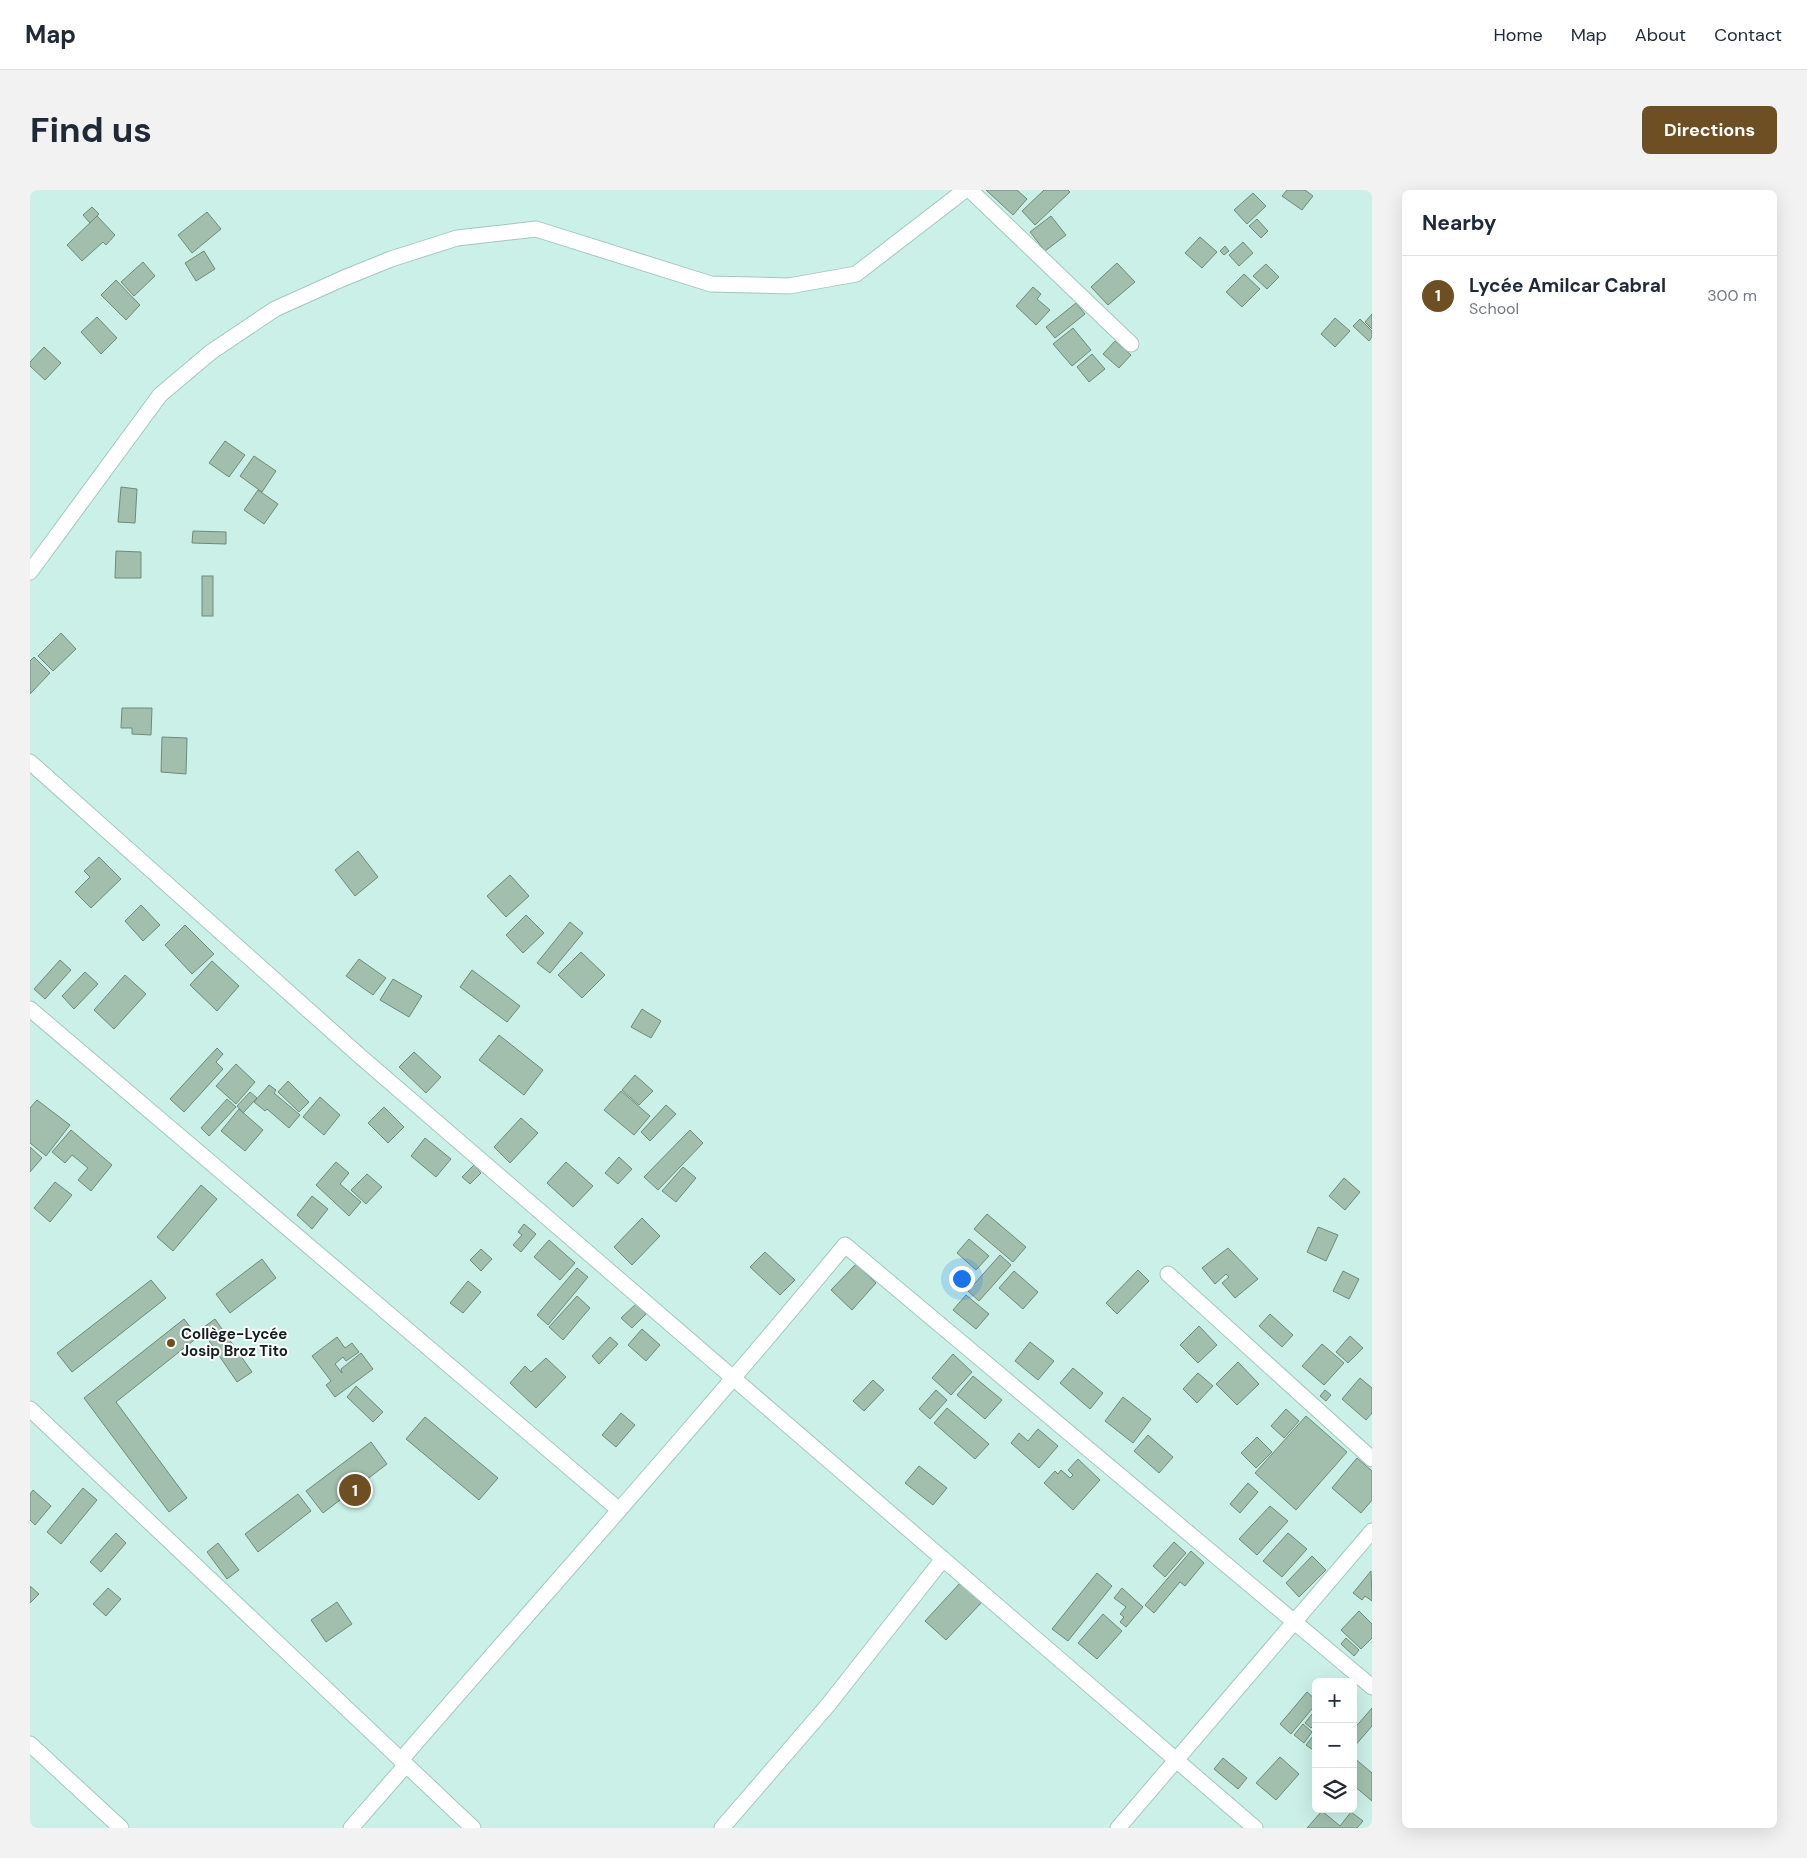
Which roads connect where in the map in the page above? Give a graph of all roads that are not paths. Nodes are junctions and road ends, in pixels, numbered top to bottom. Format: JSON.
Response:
{"nodes":[{"id":1,"x":965,"y":190,"type":"edge"},
{"id":2,"x":970,"y":190,"type":"edge"},
{"id":3,"x":1131,"y":344,"type":"dead end"},
{"id":4,"x":30,"y":572,"type":"edge"},
{"id":5,"x":30,"y":762,"type":"edge"},
{"id":6,"x":30,"y":1009,"type":"edge"},
{"id":7,"x":1168,"y":1274,"type":"dead end"},
{"id":8,"x":735,"y":1379,"type":"junction"},
{"id":9,"x":30,"y":1409,"type":"edge"},
{"id":10,"x":1372,"y":1459,"type":"edge"},
{"id":11,"x":618,"y":1509,"type":"junction"},
{"id":12,"x":1372,"y":1531,"type":"edge"},
{"id":13,"x":943,"y":1559,"type":"junction"},
{"id":14,"x":1294,"y":1620,"type":"junction"},
{"id":15,"x":1372,"y":1687,"type":"edge"},
{"id":16,"x":30,"y":1744,"type":"edge"},
{"id":17,"x":1176,"y":1760,"type":"junction"},
{"id":18,"x":403,"y":1763,"type":"junction"},
{"id":19,"x":121,"y":1828,"type":"edge"},
{"id":20,"x":351,"y":1828,"type":"edge"},
{"id":21,"x":473,"y":1828,"type":"edge"},
{"id":22,"x":722,"y":1828,"type":"edge"},
{"id":23,"x":1118,"y":1828,"type":"edge"},
{"id":24,"x":1255,"y":1828,"type":"edge"}],
"edges":[{"from":1,"to":4,"type":"street"},
{"from":2,"to":3,"type":"street"},
{"from":5,"to":8,"type":"street"},
{"from":6,"to":11,"type":"street"},
{"from":7,"to":10,"type":"street"},
{"from":8,"to":11,"type":"street"},
{"from":8,"to":13,"type":"street"},
{"from":8,"to":14,"type":"street"},
{"from":9,"to":18,"type":"street"},
{"from":11,"to":18,"type":"street"},
{"from":12,"to":14,"type":"street"},
{"from":13,"to":17,"type":"street"},
{"from":13,"to":22,"type":"street"},
{"from":14,"to":15,"type":"street"},
{"from":14,"to":17,"type":"street"},
{"from":16,"to":19,"type":"street"},
{"from":17,"to":23,"type":"street"},
{"from":17,"to":24,"type":"street"},
{"from":18,"to":20,"type":"street"},
{"from":18,"to":21,"type":"street"}]}
